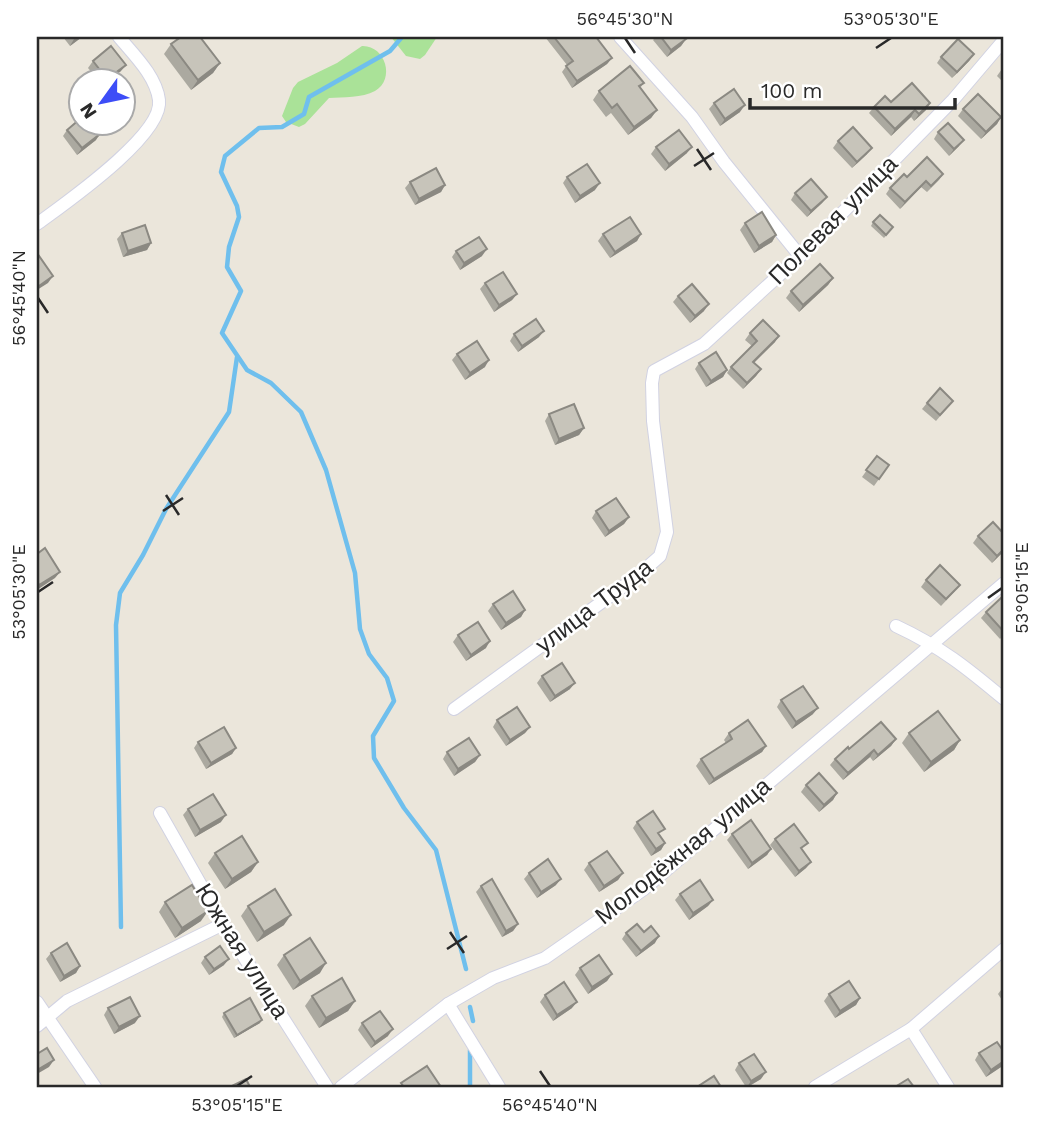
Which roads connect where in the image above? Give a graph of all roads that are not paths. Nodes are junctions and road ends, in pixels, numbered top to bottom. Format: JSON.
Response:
{"nodes":[{"id":1,"x":119,"y":37,"type":"edge"},
{"id":2,"x":620,"y":37,"type":"edge"},
{"id":3,"x":1004,"y":40,"type":"edge"},
{"id":4,"x":37,"y":224,"type":"edge"},
{"id":5,"x":800,"y":256,"type":"junction"},
{"id":6,"x":652,"y":383,"type":"joint"},
{"id":7,"x":1004,"y":583,"type":"edge"},
{"id":8,"x":896,"y":626,"type":"dead end"},
{"id":9,"x":932,"y":643,"type":"junction"},
{"id":10,"x":1004,"y":699,"type":"edge"},
{"id":11,"x":454,"y":709,"type":"dead end"},
{"id":12,"x":160,"y":813,"type":"dead end"},
{"id":13,"x":223,"y":924,"type":"junction"},
{"id":14,"x":1004,"y":949,"type":"edge"},
{"id":15,"x":37,"y":1002,"type":"edge"},
{"id":16,"x":448,"y":1004,"type":"junction"},
{"id":17,"x":42,"y":1022,"type":"edge"},
{"id":18,"x":911,"y":1029,"type":"junction"},
{"id":19,"x":95,"y":1087,"type":"edge"},
{"id":20,"x":327,"y":1087,"type":"edge"},
{"id":21,"x":341,"y":1087,"type":"edge"},
{"id":22,"x":499,"y":1087,"type":"edge"},
{"id":23,"x":815,"y":1087,"type":"edge"},
{"id":24,"x":948,"y":1087,"type":"edge"}],
"edges":[{"from":1,"to":4,"type":"street"},
{"from":2,"to":5,"type":"street"},
{"from":3,"to":5,"type":"street","name":"Полевая улица"},
{"from":5,"to":6,"type":"street","name":"Полевая улица"},
{"from":6,"to":11,"type":"street","name":"улица Труда"},
{"from":7,"to":9,"type":"street","name":"Молодёжная улица"},
{"from":8,"to":9,"type":"street"},
{"from":9,"to":10,"type":"street"},
{"from":9,"to":16,"type":"street","name":"Молодёжная улица"},
{"from":12,"to":13,"type":"street","name":"Южная улица"},
{"from":13,"to":17,"type":"street"},
{"from":13,"to":20,"type":"street","name":"Южная улица"},
{"from":14,"to":18,"type":"street"},
{"from":15,"to":17,"type":"street"},
{"from":16,"to":21,"type":"street","name":"Молодёжная улица"},
{"from":16,"to":22,"type":"street"},
{"from":17,"to":19,"type":"street"},
{"from":18,"to":23,"type":"street"},
{"from":18,"to":24,"type":"street"}]}
